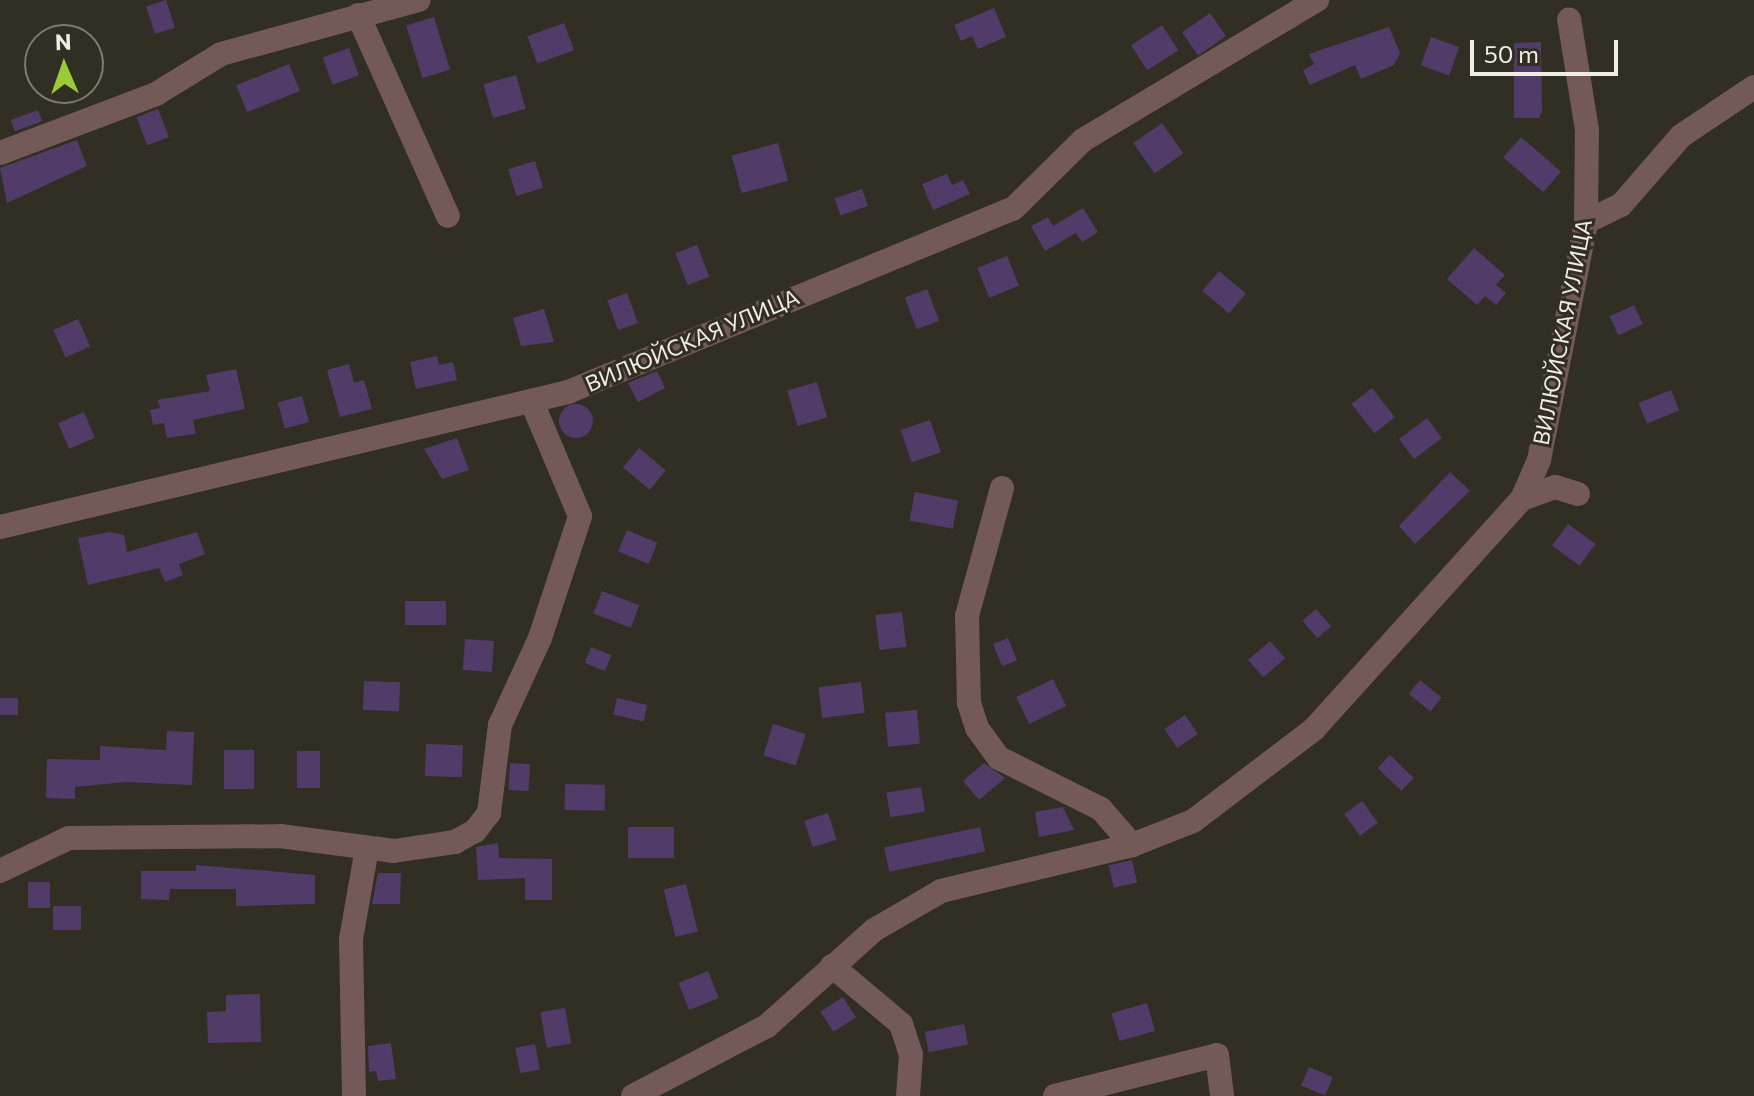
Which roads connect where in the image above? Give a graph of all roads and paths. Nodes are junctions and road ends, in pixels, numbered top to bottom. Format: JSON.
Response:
{"nodes":[{"id":1,"x":419,"y":0,"type":"edge"},
{"id":2,"x":1317,"y":0,"type":"edge"},
{"id":3,"x":391,"y":4,"type":"edge"},
{"id":4,"x":358,"y":15,"type":"junction"},
{"id":5,"x":1569,"y":19,"type":"dead end"},
{"id":6,"x":1754,"y":87,"type":"edge"},
{"id":7,"x":0,"y":153,"type":"edge"},
{"id":8,"x":448,"y":216,"type":"dead end"},
{"id":9,"x":1586,"y":222,"type":"junction"},
{"id":10,"x":533,"y":405,"type":"junction"},
{"id":11,"x":1002,"y":488,"type":"dead end"},
{"id":12,"x":1578,"y":494,"type":"dead end"},
{"id":13,"x":1522,"y":499,"type":"junction"},
{"id":14,"x":0,"y":527,"type":"edge"},
{"id":15,"x":1390,"y":669,"type":"dead end"},
{"id":16,"x":1360,"y":678,"type":"junction"},
{"id":17,"x":1132,"y":845,"type":"junction"},
{"id":18,"x":367,"y":848,"type":"junction"},
{"id":19,"x":0,"y":871,"type":"edge"},
{"id":20,"x":832,"y":966,"type":"junction"},
{"id":21,"x":354,"y":1096,"type":"edge"},
{"id":22,"x":633,"y":1096,"type":"edge"},
{"id":23,"x":908,"y":1096,"type":"edge"},
{"id":24,"x":1055,"y":1096,"type":"edge"},
{"id":25,"x":1222,"y":1096,"type":"edge"}],
"edges":[{"from":1,"to":3,"type":"street"},
{"from":2,"to":10,"type":"street","name":"ВИЛЮЙСКАЯ УЛИЦА"},
{"from":3,"to":4,"type":"street"},
{"from":4,"to":7,"type":"street"},
{"from":4,"to":8,"type":"street"},
{"from":5,"to":9,"type":"street","name":"ВИЛЮЙСКАЯ УЛИЦА"},
{"from":6,"to":9,"type":"street"},
{"from":9,"to":13,"type":"street","name":"ВИЛЮЙСКАЯ УЛИЦА"},
{"from":10,"to":14,"type":"street","name":"ВИЛЮЙСКАЯ УЛИЦА"},
{"from":10,"to":18,"type":"street"},
{"from":11,"to":17,"type":"street"},
{"from":12,"to":13,"type":"street"},
{"from":13,"to":16,"type":"street","name":"ВИЛЮЙСКАЯ УЛИЦА"},
{"from":15,"to":16,"type":"street"},
{"from":16,"to":17,"type":"street","name":"ВИЛЮЙСКАЯ УЛИЦА"},
{"from":17,"to":20,"type":"street","name":"ВИЛЮЙСКАЯ УЛИЦА"},
{"from":18,"to":19,"type":"street"},
{"from":18,"to":21,"type":"street"},
{"from":20,"to":22,"type":"street","name":"ВИЛЮЙСКАЯ УЛИЦА"},
{"from":20,"to":23,"type":"street"},
{"from":24,"to":25,"type":"street"}]}
